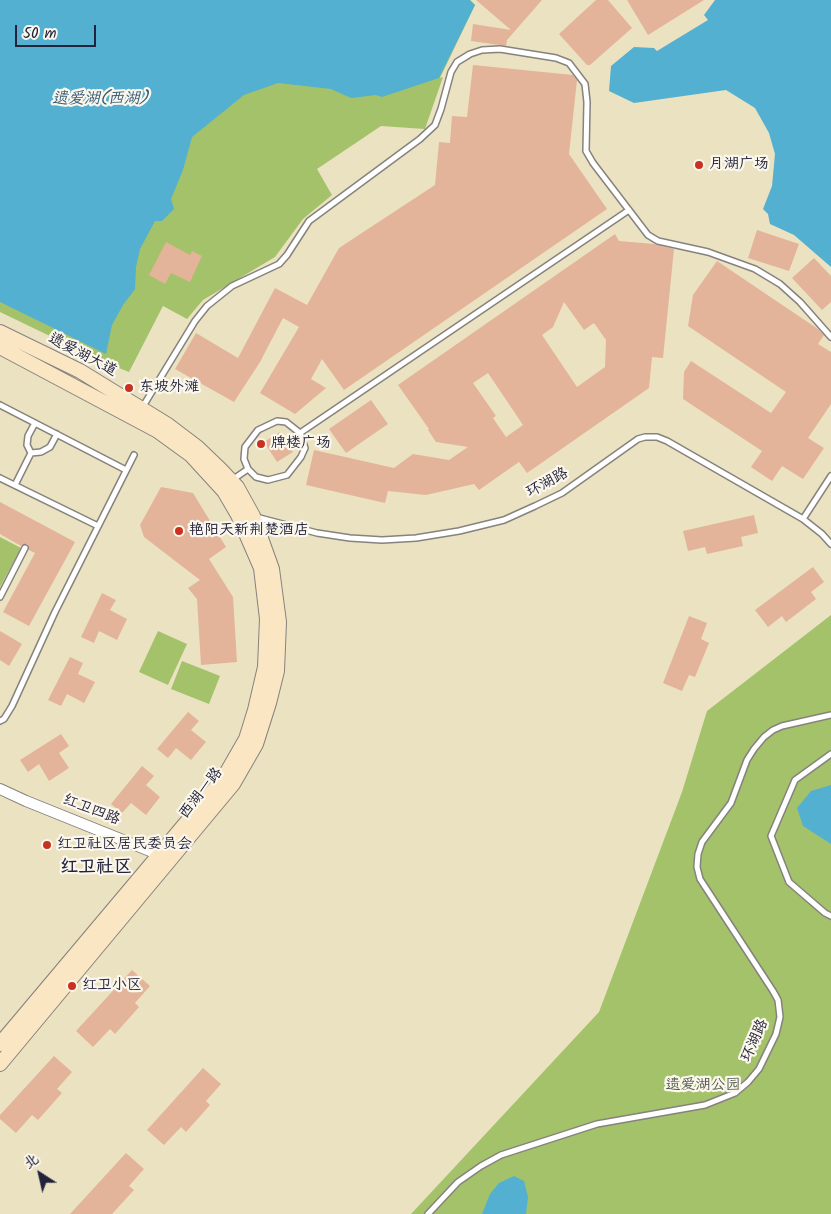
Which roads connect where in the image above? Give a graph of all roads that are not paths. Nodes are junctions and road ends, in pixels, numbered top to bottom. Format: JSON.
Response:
{"nodes":[{"id":1,"x":629,"y":210,"type":"junction"},
{"id":2,"x":0,"y":332,"type":"edge"},
{"id":3,"x":831,"y":337,"type":"edge"},
{"id":4,"x":0,"y":347,"type":"edge"},
{"id":5,"x":0,"y":404,"type":"edge"},
{"id":6,"x":139,"y":414,"type":"junction"},
{"id":7,"x":35,"y":423,"type":"junction"},
{"id":8,"x":300,"y":433,"type":"junction"},
{"id":9,"x":56,"y":434,"type":"junction"},
{"id":10,"x":31,"y":453,"type":"junction"},
{"id":11,"x":134,"y":455,"type":"dead end"},
{"id":12,"x":248,"y":469,"type":"junction"},
{"id":13,"x":126,"y":470,"type":"junction"},
{"id":14,"x":831,"y":476,"type":"edge"},
{"id":15,"x":0,"y":478,"type":"edge"},
{"id":16,"x":226,"y":484,"type":"junction"},
{"id":17,"x":16,"y":486,"type":"junction"},
{"id":18,"x":238,"y":515,"type":"junction"},
{"id":19,"x":253,"y":516,"type":"junction"},
{"id":20,"x":803,"y":519,"type":"junction"},
{"id":21,"x":98,"y":526,"type":"junction"},
{"id":22,"x":831,"y":544,"type":"edge"},
{"id":23,"x":25,"y":548,"type":"dead end"},
{"id":24,"x":0,"y":597,"type":"edge"},
{"id":25,"x":831,"y":715,"type":"edge"},
{"id":26,"x":0,"y":721,"type":"edge"},
{"id":27,"x":831,"y":754,"type":"edge"},
{"id":28,"x":0,"y":789,"type":"edge"},
{"id":29,"x":165,"y":857,"type":"junction"},
{"id":30,"x":831,"y":916,"type":"edge"},
{"id":31,"x":0,"y":1044,"type":"edge"},
{"id":32,"x":0,"y":1064,"type":"edge"},
{"id":33,"x":428,"y":1214,"type":"edge"}],
"edges":[{"from":1,"to":3,"type":"lane"},
{"from":1,"to":6,"type":"lane"},
{"from":1,"to":8,"type":"lane"},
{"from":2,"to":6,"type":"main road","name":"遗爱湖大道"},
{"from":4,"to":6,"type":"main road","name":"遗爱湖大道"},
{"from":5,"to":7,"type":"lane"},
{"from":6,"to":16,"type":"main road","name":"遗爱湖大道"},
{"from":7,"to":9,"type":"lane"},
{"from":7,"to":10,"type":"lane"},
{"from":8,"to":12,"type":"lane"},
{"from":8,"to":12,"type":"lane"},
{"from":9,"to":10,"type":"lane"},
{"from":9,"to":13,"type":"lane"},
{"from":10,"to":17,"type":"lane"},
{"from":11,"to":13,"type":"lane"},
{"from":12,"to":16,"type":"lane"},
{"from":13,"to":21,"type":"lane"},
{"from":14,"to":20,"type":"lane"},
{"from":15,"to":17,"type":"lane"},
{"from":16,"to":18,"type":"main road","name":"遗爱湖大道"},
{"from":16,"to":19,"type":"main road","name":"遗爱湖大道"},
{"from":17,"to":21,"type":"lane"},
{"from":18,"to":19,"type":"lane","name":"环湖路"},
{"from":18,"to":29,"type":"main road","name":"西湖一路"},
{"from":19,"to":20,"type":"lane","name":"环湖路"},
{"from":19,"to":29,"type":"main road","name":"西湖一路"},
{"from":20,"to":22,"type":"lane","name":"环湖路"},
{"from":21,"to":26,"type":"lane"},
{"from":23,"to":24,"type":"lane"},
{"from":25,"to":33,"type":"lane","name":"环湖路"},
{"from":27,"to":30,"type":"lane"},
{"from":28,"to":29,"type":"street","name":"红卫四路"},
{"from":29,"to":31,"type":"main road","name":"西湖一路"},
{"from":29,"to":32,"type":"main road","name":"西湖一路"}]}
